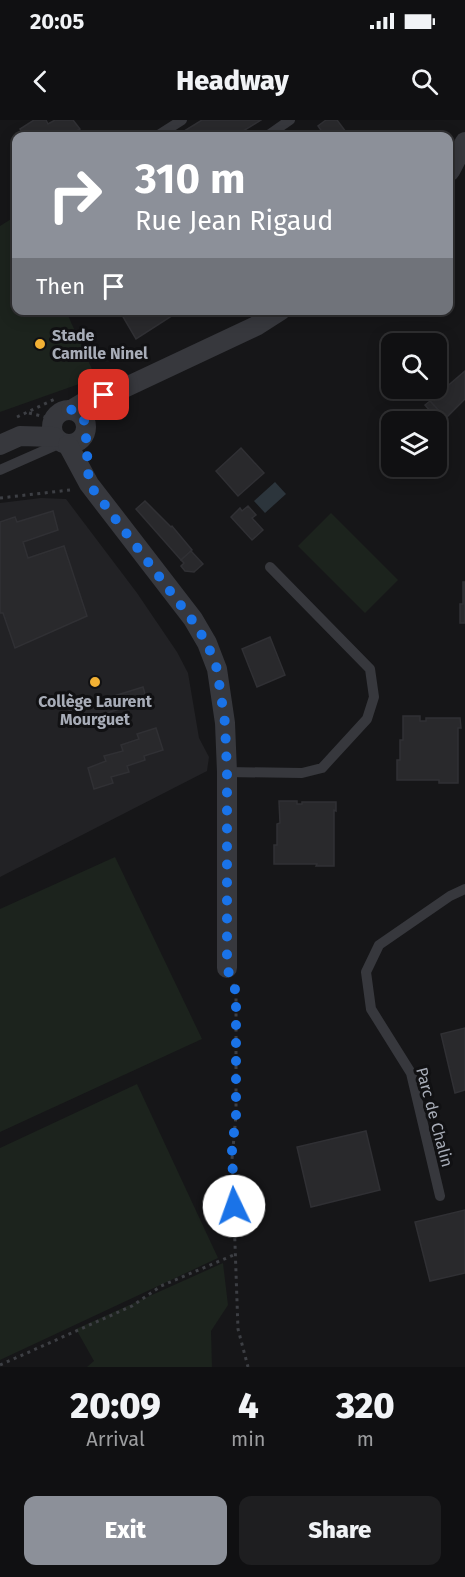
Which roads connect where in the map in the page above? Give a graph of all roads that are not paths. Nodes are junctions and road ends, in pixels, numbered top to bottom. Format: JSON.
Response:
{"nodes":[{"id":1,"x":182,"y":120,"type":"edge"},
{"id":2,"x":290,"y":120,"type":"edge"},
{"id":3,"x":163,"y":132,"type":"edge"},
{"id":4,"x":273,"y":132,"type":"edge"},
{"id":5,"x":465,"y":142,"type":"edge"},
{"id":6,"x":455,"y":167,"type":"edge"},
{"id":7,"x":273,"y":315,"type":"edge"},
{"id":8,"x":80,"y":422,"type":"junction"},
{"id":9,"x":57,"y":439,"type":"junction"},
{"id":10,"x":0,"y":445,"type":"edge"},
{"id":11,"x":0,"y":454,"type":"edge"},
{"id":12,"x":0,"y":470,"type":"edge"},
{"id":13,"x":89,"y":484,"type":"junction"},
{"id":14,"x":270,"y":567,"type":"dead end"},
{"id":15,"x":227,"y":772,"type":"junction"},
{"id":16,"x":465,"y":889,"type":"edge"},
{"id":17,"x":227,"y":968,"type":"road end"},
{"id":18,"x":440,"y":1196,"type":"dead end"}],
"edges":[{"from":1,"to":3,"type":"lane"},
{"from":2,"to":4,"type":"lane"},
{"from":5,"to":6,"type":"street"},
{"from":7,"to":8,"type":"street"},
{"from":8,"to":9,"type":"street"},
{"from":8,"to":9,"type":"street"},
{"from":8,"to":13,"type":"street"},
{"from":9,"to":10,"type":"street"},
{"from":9,"to":11,"type":"lane"},
{"from":9,"to":12,"type":"lane"},
{"from":9,"to":13,"type":"street"},
{"from":13,"to":15,"type":"street"},
{"from":14,"to":15,"type":"lane"},
{"from":15,"to":17,"type":"street"},
{"from":16,"to":18,"type":"lane","name":"Parc de Chalin"}]}
